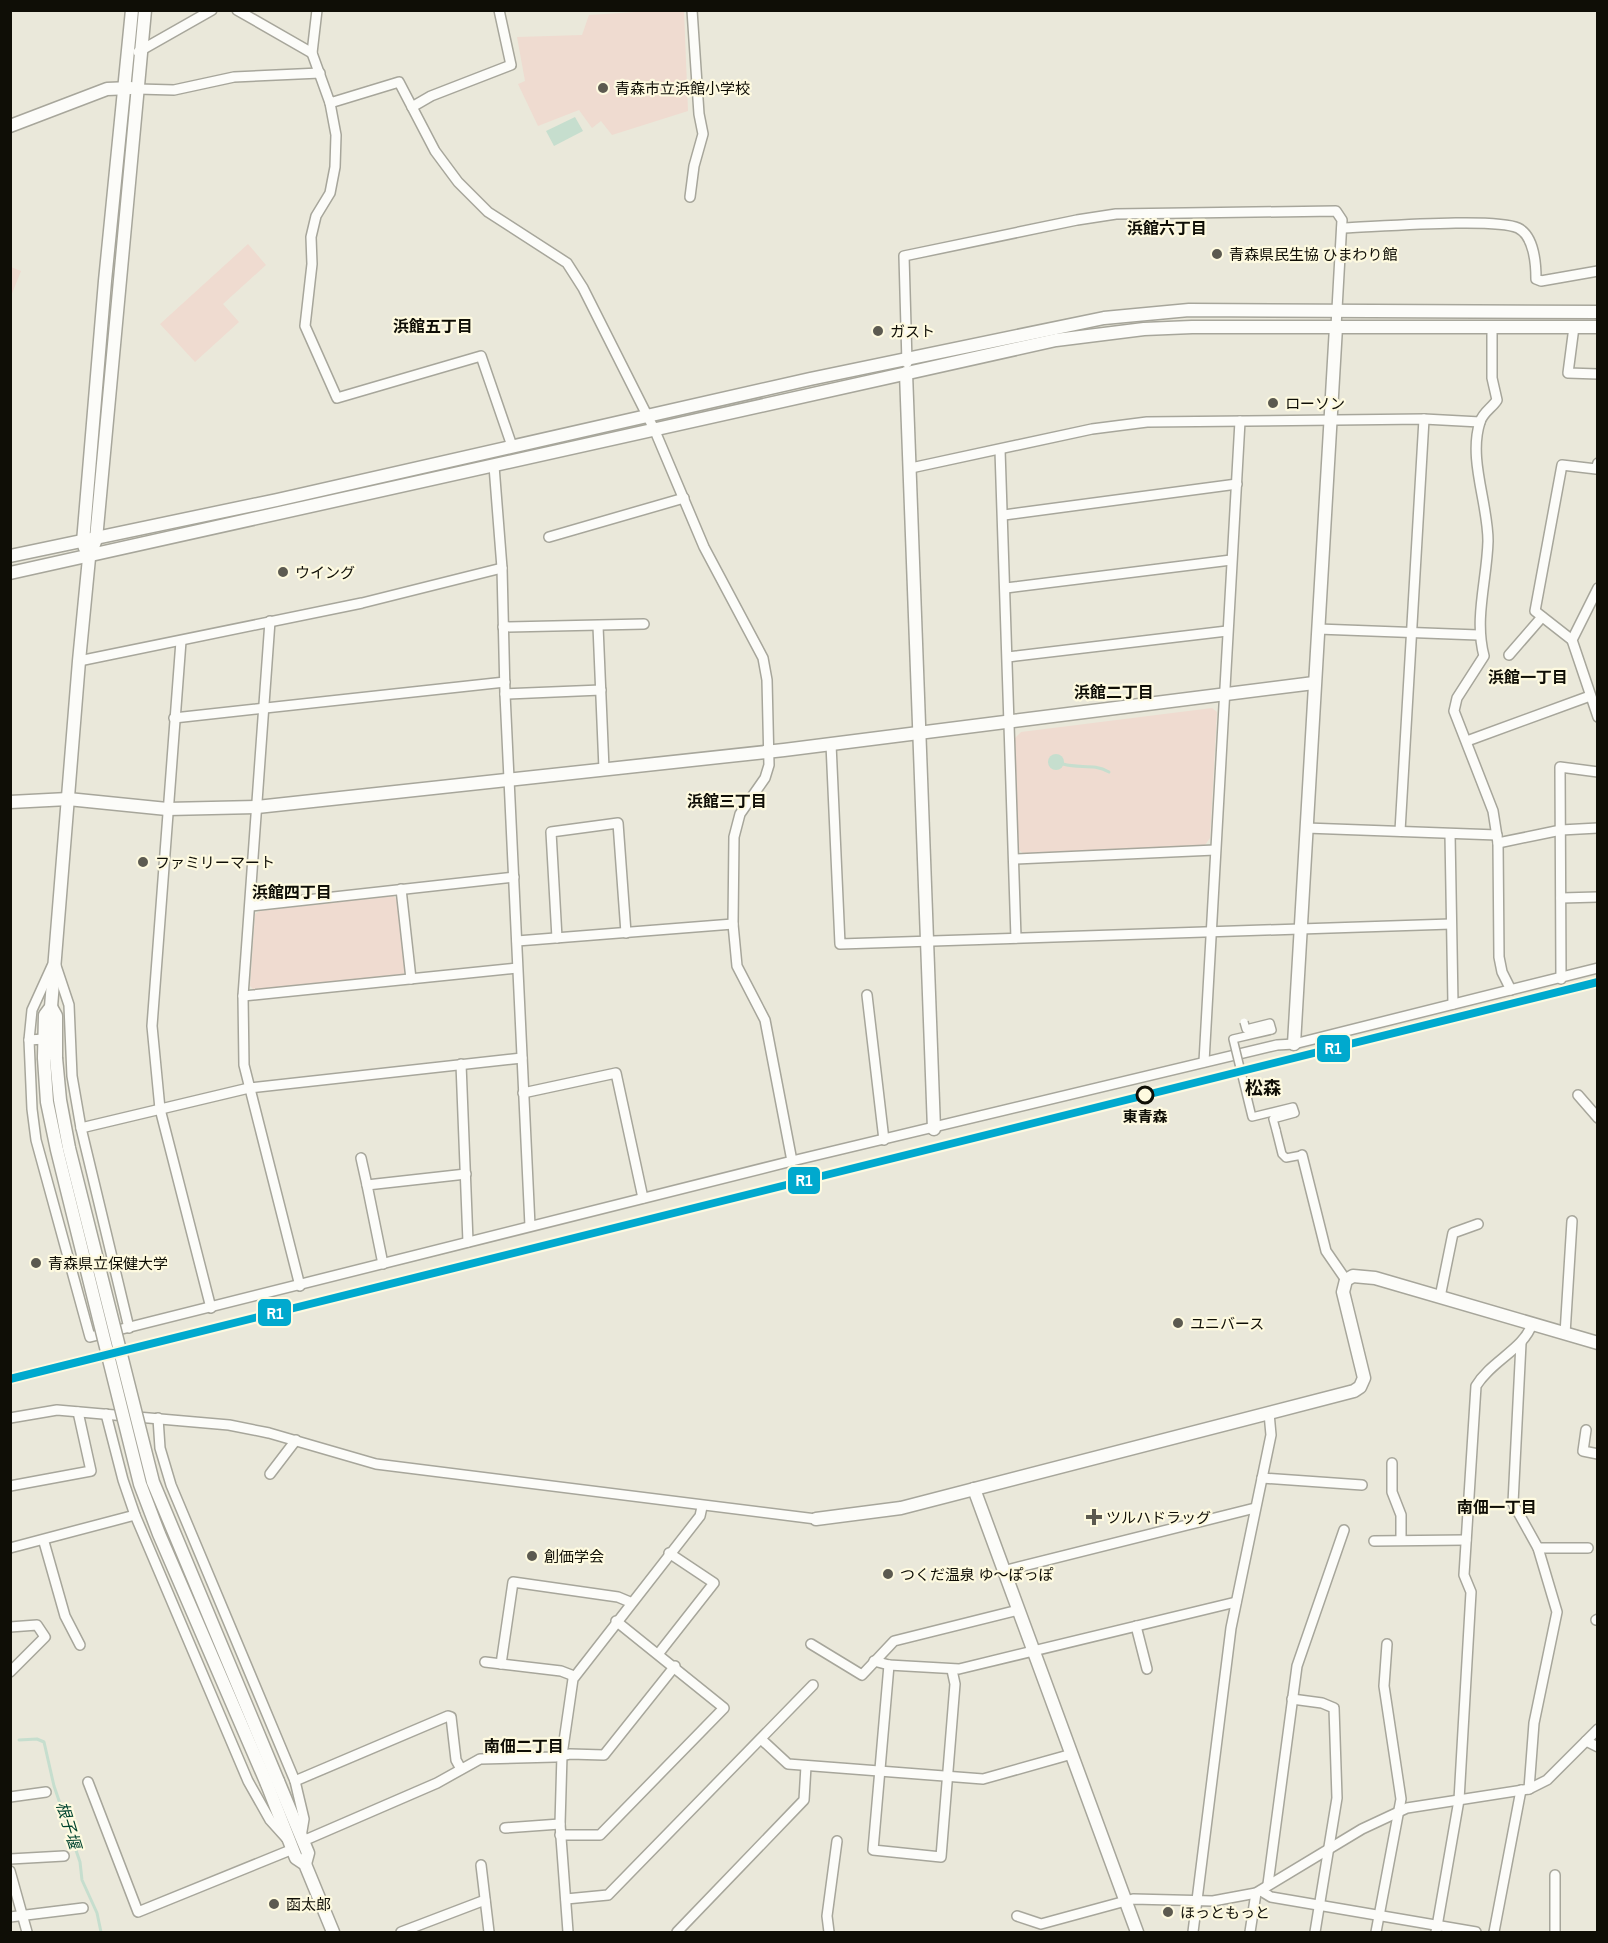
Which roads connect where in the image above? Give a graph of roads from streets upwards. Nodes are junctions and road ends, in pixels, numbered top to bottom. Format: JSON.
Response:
{"nodes":[{"id":1,"x":132,"y":10,"type":"edge"},
{"id":2,"x":145,"y":10,"type":"edge"},
{"id":3,"x":212,"y":10,"type":"edge"},
{"id":4,"x":237,"y":10,"type":"edge"},
{"id":5,"x":317,"y":10,"type":"edge"},
{"id":6,"x":498,"y":10,"type":"edge"},
{"id":7,"x":692,"y":10,"type":"edge"},
{"id":8,"x":142,"y":50,"type":"junction"},
{"id":9,"x":312,"y":53,"type":"junction"},
{"id":10,"x":128,"y":56,"type":"junction"},
{"id":11,"x":320,"y":73,"type":"junction"},
{"id":12,"x":132,"y":88,"type":"junction"},
{"id":13,"x":330,"y":103,"type":"junction"},
{"id":14,"x":412,"y":107,"type":"junction"},
{"id":15,"x":10,"y":126,"type":"edge"},
{"id":16,"x":690,"y":197,"type":"dead end"},
{"id":17,"x":1342,"y":228,"type":"junction"},
{"id":18,"x":1598,"y":271,"type":"edge"},
{"id":19,"x":1336,"y":311,"type":"junction"},
{"id":20,"x":1598,"y":312,"type":"edge"},
{"id":21,"x":1336,"y":327,"type":"junction"},
{"id":22,"x":1492,"y":327,"type":"junction"},
{"id":23,"x":1574,"y":327,"type":"junction"},
{"id":24,"x":1598,"y":327,"type":"edge"},
{"id":25,"x":907,"y":359,"type":"junction"},
{"id":26,"x":906,"y":372,"type":"junction"},
{"id":27,"x":1598,"y":374,"type":"edge"},
{"id":28,"x":647,"y":416,"type":"junction"},
{"id":29,"x":1424,"y":419,"type":"junction"},
{"id":30,"x":1240,"y":421,"type":"junction"},
{"id":31,"x":1330,"y":422,"type":"junction"},
{"id":32,"x":1480,"y":422,"type":"junction"},
{"id":33,"x":655,"y":431,"type":"junction"},
{"id":34,"x":512,"y":446,"type":"junction"},
{"id":35,"x":1000,"y":450,"type":"junction"},
{"id":36,"x":1598,"y":463,"type":"edge"},
{"id":37,"x":494,"y":466,"type":"junction"},
{"id":38,"x":910,"y":468,"type":"junction"},
{"id":39,"x":1237,"y":484,"type":"junction"},
{"id":40,"x":684,"y":498,"type":"junction"},
{"id":41,"x":1004,"y":515,"type":"junction"},
{"id":42,"x":549,"y":537,"type":"dead end"},
{"id":43,"x":96,"y":539,"type":"junction"},
{"id":44,"x":83,"y":542,"type":"junction"},
{"id":45,"x":10,"y":556,"type":"edge"},
{"id":46,"x":89,"y":558,"type":"junction"},
{"id":47,"x":1232,"y":560,"type":"junction"},
{"id":48,"x":502,"y":568,"type":"junction"},
{"id":49,"x":10,"y":573,"type":"edge"},
{"id":50,"x":1006,"y":588,"type":"junction"},
{"id":51,"x":1597,"y":593,"type":"edge"},
{"id":52,"x":1542,"y":617,"type":"junction"},
{"id":53,"x":270,"y":621,"type":"junction"},
{"id":54,"x":644,"y":624,"type":"dead end"},
{"id":55,"x":598,"y":626,"type":"junction"},
{"id":56,"x":503,"y":627,"type":"junction"},
{"id":57,"x":1318,"y":629,"type":"junction"},
{"id":58,"x":1227,"y":631,"type":"junction"},
{"id":59,"x":1411,"y":633,"type":"junction"},
{"id":60,"x":1478,"y":635,"type":"junction"},
{"id":61,"x":1572,"y":640,"type":"junction"},
{"id":62,"x":181,"y":642,"type":"junction"},
{"id":63,"x":1509,"y":655,"type":"dead end"},
{"id":64,"x":1008,"y":657,"type":"junction"},
{"id":65,"x":79,"y":662,"type":"junction"},
{"id":66,"x":505,"y":682,"type":"junction"},
{"id":67,"x":1314,"y":683,"type":"junction"},
{"id":68,"x":601,"y":690,"type":"junction"},
{"id":69,"x":505,"y":694,"type":"junction"},
{"id":70,"x":1224,"y":694,"type":"junction"},
{"id":71,"x":1590,"y":696,"type":"junction"},
{"id":72,"x":264,"y":708,"type":"junction"},
{"id":73,"x":1598,"y":717,"type":"edge"},
{"id":74,"x":174,"y":718,"type":"junction"},
{"id":75,"x":1010,"y":721,"type":"junction"},
{"id":76,"x":919,"y":732,"type":"junction"},
{"id":77,"x":1467,"y":741,"type":"junction"},
{"id":78,"x":831,"y":744,"type":"junction"},
{"id":79,"x":767,"y":752,"type":"junction"},
{"id":80,"x":604,"y":769,"type":"junction"},
{"id":81,"x":1598,"y":772,"type":"edge"},
{"id":82,"x":510,"y":778,"type":"junction"},
{"id":83,"x":68,"y":799,"type":"junction"},
{"id":84,"x":10,"y":802,"type":"edge"},
{"id":85,"x":257,"y":807,"type":"junction"},
{"id":86,"x":167,"y":809,"type":"junction"},
{"id":87,"x":1306,"y":828,"type":"junction"},
{"id":88,"x":1598,"y":828,"type":"edge"},
{"id":89,"x":1561,"y":830,"type":"junction"},
{"id":90,"x":1400,"y":831,"type":"junction"},
{"id":91,"x":1450,"y":834,"type":"junction"},
{"id":92,"x":1497,"y":839,"type":"junction"},
{"id":93,"x":1215,"y":850,"type":"junction"},
{"id":94,"x":1014,"y":859,"type":"junction"},
{"id":95,"x":514,"y":877,"type":"junction"},
{"id":96,"x":401,"y":889,"type":"junction"},
{"id":97,"x":1598,"y":897,"type":"edge"},
{"id":98,"x":1561,"y":898,"type":"junction"},
{"id":99,"x":251,"y":906,"type":"junction"},
{"id":100,"x":732,"y":924,"type":"junction"},
{"id":101,"x":1452,"y":924,"type":"junction"},
{"id":102,"x":1300,"y":928,"type":"junction"},
{"id":103,"x":626,"y":933,"type":"junction"},
{"id":104,"x":1211,"y":933,"type":"junction"},
{"id":105,"x":557,"y":938,"type":"junction"},
{"id":106,"x":1017,"y":938,"type":"junction"},
{"id":107,"x":517,"y":941,"type":"junction"},
{"id":108,"x":927,"y":942,"type":"junction"},
{"id":109,"x":54,"y":961,"type":"junction"},
{"id":110,"x":517,"y":968,"type":"junction"},
{"id":111,"x":1598,"y":968,"type":"edge"},
{"id":112,"x":411,"y":979,"type":"junction"},
{"id":113,"x":1561,"y":979,"type":"junction"},
{"id":114,"x":1511,"y":990,"type":"junction"},
{"id":115,"x":867,"y":995,"type":"dead end"},
{"id":116,"x":243,"y":996,"type":"junction"},
{"id":117,"x":1453,"y":1004,"type":"junction"},
{"id":118,"x":51,"y":1007,"type":"junction"},
{"id":119,"x":1244,"y":1022,"type":"dead end"},
{"id":120,"x":44,"y":1039,"type":"junction"},
{"id":121,"x":29,"y":1040,"type":"junction"},
{"id":122,"x":1294,"y":1044,"type":"junction"},
{"id":123,"x":50,"y":1058,"type":"junction"},
{"id":124,"x":522,"y":1058,"type":"junction"},
{"id":125,"x":1204,"y":1062,"type":"junction"},
{"id":126,"x":461,"y":1064,"type":"junction"},
{"id":127,"x":249,"y":1088,"type":"junction"},
{"id":128,"x":523,"y":1093,"type":"junction"},
{"id":129,"x":1578,"y":1095,"type":"dead end"},
{"id":130,"x":160,"y":1109,"type":"junction"},
{"id":131,"x":1598,"y":1118,"type":"edge"},
{"id":132,"x":81,"y":1128,"type":"junction"},
{"id":133,"x":934,"y":1129,"type":"junction"},
{"id":134,"x":884,"y":1140,"type":"junction"},
{"id":135,"x":1302,"y":1155,"type":"joint"},
{"id":136,"x":361,"y":1158,"type":"dead end"},
{"id":137,"x":792,"y":1161,"type":"junction"},
{"id":138,"x":466,"y":1174,"type":"junction"},
{"id":139,"x":367,"y":1185,"type":"junction"},
{"id":140,"x":643,"y":1198,"type":"junction"},
{"id":141,"x":1572,"y":1221,"type":"dead end"},
{"id":142,"x":1478,"y":1224,"type":"dead end"},
{"id":143,"x":530,"y":1226,"type":"junction"},
{"id":144,"x":468,"y":1242,"type":"junction"},
{"id":145,"x":383,"y":1264,"type":"junction"},
{"id":146,"x":1346,"y":1280,"type":"junction"},
{"id":147,"x":300,"y":1286,"type":"junction"},
{"id":148,"x":1440,"y":1297,"type":"junction"},
{"id":149,"x":211,"y":1308,"type":"junction"},
{"id":150,"x":1532,"y":1324,"type":"junction"},
{"id":151,"x":129,"y":1328,"type":"junction"},
{"id":152,"x":1565,"y":1334,"type":"junction"},
{"id":153,"x":1521,"y":1343,"type":"junction"},
{"id":154,"x":1598,"y":1343,"type":"edge"},
{"id":155,"x":78,"y":1412,"type":"junction"},
{"id":156,"x":1269,"y":1413,"type":"junction"},
{"id":157,"x":106,"y":1414,"type":"junction"},
{"id":158,"x":10,"y":1418,"type":"edge"},
{"id":159,"x":158,"y":1418,"type":"junction"},
{"id":160,"x":1586,"y":1430,"type":"dead end"},
{"id":161,"x":296,"y":1440,"type":"junction"},
{"id":162,"x":1598,"y":1454,"type":"edge"},
{"id":163,"x":1392,"y":1463,"type":"dead end"},
{"id":164,"x":270,"y":1473,"type":"dead end"},
{"id":165,"x":1262,"y":1478,"type":"junction"},
{"id":166,"x":1362,"y":1485,"type":"dead end"},
{"id":167,"x":10,"y":1486,"type":"edge"},
{"id":168,"x":974,"y":1489,"type":"junction"},
{"id":169,"x":702,"y":1507,"type":"junction"},
{"id":170,"x":1255,"y":1508,"type":"junction"},
{"id":171,"x":135,"y":1515,"type":"junction"},
{"id":172,"x":816,"y":1519,"type":"joint"},
{"id":173,"x":1344,"y":1530,"type":"dead end"},
{"id":174,"x":1401,"y":1540,"type":"junction"},
{"id":175,"x":1466,"y":1540,"type":"junction"},
{"id":176,"x":1374,"y":1541,"type":"dead end"},
{"id":177,"x":44,"y":1542,"type":"junction"},
{"id":178,"x":10,"y":1548,"type":"edge"},
{"id":179,"x":1538,"y":1548,"type":"junction"},
{"id":180,"x":1588,"y":1548,"type":"dead end"},
{"id":181,"x":669,"y":1553,"type":"junction"},
{"id":182,"x":1003,"y":1571,"type":"junction"},
{"id":183,"x":630,"y":1602,"type":"junction"},
{"id":184,"x":1236,"y":1602,"type":"junction"},
{"id":185,"x":1018,"y":1610,"type":"junction"},
{"id":186,"x":616,"y":1621,"type":"junction"},
{"id":187,"x":1136,"y":1626,"type":"junction"},
{"id":188,"x":10,"y":1628,"type":"edge"},
{"id":189,"x":80,"y":1644,"type":"dead end"},
{"id":190,"x":811,"y":1644,"type":"dead end"},
{"id":191,"x":1387,"y":1644,"type":"dead end"},
{"id":192,"x":1033,"y":1651,"type":"junction"},
{"id":193,"x":659,"y":1653,"type":"junction"},
{"id":194,"x":874,"y":1661,"type":"junction"},
{"id":195,"x":484,"y":1662,"type":"dead end"},
{"id":196,"x":501,"y":1664,"type":"junction"},
{"id":197,"x":889,"y":1665,"type":"junction"},
{"id":198,"x":675,"y":1666,"type":"junction"},
{"id":199,"x":1147,"y":1669,"type":"dead end"},
{"id":200,"x":952,"y":1670,"type":"junction"},
{"id":201,"x":10,"y":1672,"type":"edge"},
{"id":202,"x":574,"y":1676,"type":"junction"},
{"id":203,"x":813,"y":1685,"type":"dead end"},
{"id":204,"x":1292,"y":1699,"type":"junction"},
{"id":205,"x":1598,"y":1729,"type":"edge"},
{"id":206,"x":761,"y":1739,"type":"junction"},
{"id":207,"x":1586,"y":1742,"type":"junction"},
{"id":208,"x":1598,"y":1747,"type":"edge"},
{"id":209,"x":1072,"y":1754,"type":"junction"},
{"id":210,"x":562,"y":1755,"type":"junction"},
{"id":211,"x":806,"y":1766,"type":"junction"},
{"id":212,"x":461,"y":1769,"type":"junction"},
{"id":213,"x":879,"y":1771,"type":"junction"},
{"id":214,"x":948,"y":1776,"type":"junction"},
{"id":215,"x":295,"y":1781,"type":"junction"},
{"id":216,"x":88,"y":1782,"type":"dead end"},
{"id":217,"x":1525,"y":1790,"type":"junction"},
{"id":218,"x":46,"y":1792,"type":"dead end"},
{"id":219,"x":10,"y":1797,"type":"edge"},
{"id":220,"x":1459,"y":1800,"type":"junction"},
{"id":221,"x":1399,"y":1811,"type":"junction"},
{"id":222,"x":560,"y":1824,"type":"junction"},
{"id":223,"x":505,"y":1828,"type":"dead end"},
{"id":224,"x":560,"y":1835,"type":"junction"},
{"id":225,"x":837,"y":1840,"type":"dead end"},
{"id":226,"x":297,"y":1842,"type":"junction"},
{"id":227,"x":1329,"y":1849,"type":"junction"},
{"id":228,"x":64,"y":1856,"type":"dead end"},
{"id":229,"x":10,"y":1859,"type":"edge"},
{"id":230,"x":481,"y":1865,"type":"dead end"},
{"id":231,"x":10,"y":1871,"type":"edge"},
{"id":232,"x":1555,"y":1875,"type":"dead end"},
{"id":233,"x":1268,"y":1884,"type":"junction"},
{"id":234,"x":1258,"y":1892,"type":"junction"},
{"id":235,"x":566,"y":1899,"type":"junction"},
{"id":236,"x":485,"y":1900,"type":"junction"},
{"id":237,"x":1125,"y":1900,"type":"junction"},
{"id":238,"x":1196,"y":1900,"type":"junction"},
{"id":239,"x":1320,"y":1906,"type":"junction"},
{"id":240,"x":83,"y":1908,"type":"dead end"},
{"id":241,"x":23,"y":1916,"type":"junction"},
{"id":242,"x":1017,"y":1916,"type":"dead end"},
{"id":243,"x":10,"y":1917,"type":"edge"},
{"id":244,"x":1379,"y":1917,"type":"junction"},
{"id":245,"x":1437,"y":1929,"type":"edge"},
{"id":246,"x":27,"y":1932,"type":"edge"},
{"id":247,"x":333,"y":1932,"type":"edge"},
{"id":248,"x":401,"y":1932,"type":"edge"},
{"id":249,"x":489,"y":1932,"type":"edge"},
{"id":250,"x":568,"y":1932,"type":"edge"},
{"id":251,"x":677,"y":1932,"type":"edge"},
{"id":252,"x":829,"y":1932,"type":"edge"},
{"id":253,"x":1137,"y":1932,"type":"edge"},
{"id":254,"x":1193,"y":1932,"type":"edge"},
{"id":255,"x":1250,"y":1932,"type":"edge"},
{"id":256,"x":1316,"y":1932,"type":"edge"},
{"id":257,"x":1376,"y":1932,"type":"edge"},
{"id":258,"x":1476,"y":1932,"type":"edge"},
{"id":259,"x":1494,"y":1932,"type":"edge"},
{"id":260,"x":1555,"y":1932,"type":"edge"}],
"edges":[{"from":1,"to":10,"type":"street"},
{"from":2,"to":8,"type":"street"},
{"from":3,"to":8,"type":"street"},
{"from":4,"to":9,"type":"street"},
{"from":5,"to":9,"type":"street"},
{"from":6,"to":14,"type":"street"},
{"from":7,"to":16,"type":"street"},
{"from":8,"to":10,"type":"street"},
{"from":8,"to":12,"type":"street"},
{"from":9,"to":11,"type":"street"},
{"from":10,"to":12,"type":"street"},
{"from":11,"to":12,"type":"street"},
{"from":11,"to":13,"type":"street"},
{"from":12,"to":15,"type":"street"},
{"from":12,"to":43,"type":"street"},
{"from":12,"to":44,"type":"street"},
{"from":13,"to":14,"type":"street"},
{"from":13,"to":34,"type":"street"},
{"from":14,"to":28,"type":"street"},
{"from":17,"to":18,"type":"street"},
{"from":17,"to":19,"type":"street"},
{"from":17,"to":25,"type":"street"},
{"from":19,"to":20,"type":"street"},
{"from":19,"to":21,"type":"street"},
{"from":19,"to":25,"type":"street"},
{"from":21,"to":22,"type":"street"},
{"from":21,"to":26,"type":"street"},
{"from":21,"to":31,"type":"street"},
{"from":22,"to":23,"type":"street"},
{"from":22,"to":32,"type":"street"},
{"from":23,"to":24,"type":"street"},
{"from":23,"to":27,"type":"street"},
{"from":25,"to":26,"type":"street"},
{"from":25,"to":28,"type":"street"},
{"from":26,"to":33,"type":"street"},
{"from":26,"to":38,"type":"street"},
{"from":28,"to":33,"type":"street"},
{"from":28,"to":34,"type":"street"},
{"from":29,"to":31,"type":"street"},
{"from":29,"to":32,"type":"street"},
{"from":29,"to":59,"type":"street"},
{"from":30,"to":31,"type":"street"},
{"from":30,"to":35,"type":"street"},
{"from":30,"to":39,"type":"street"},
{"from":31,"to":57,"type":"street"},
{"from":32,"to":60,"type":"street"},
{"from":33,"to":37,"type":"street"},
{"from":33,"to":40,"type":"street"},
{"from":34,"to":43,"type":"street"},
{"from":35,"to":38,"type":"street"},
{"from":35,"to":41,"type":"street"},
{"from":36,"to":52,"type":"street"},
{"from":37,"to":46,"type":"street"},
{"from":37,"to":48,"type":"street"},
{"from":38,"to":76,"type":"street"},
{"from":39,"to":41,"type":"street"},
{"from":39,"to":47,"type":"street"},
{"from":40,"to":42,"type":"street"},
{"from":40,"to":79,"type":"street"},
{"from":41,"to":50,"type":"street"},
{"from":43,"to":44,"type":"street"},
{"from":43,"to":46,"type":"street"},
{"from":44,"to":45,"type":"street"},
{"from":44,"to":46,"type":"street"},
{"from":46,"to":49,"type":"street"},
{"from":46,"to":65,"type":"street"},
{"from":47,"to":50,"type":"street"},
{"from":47,"to":58,"type":"street"},
{"from":48,"to":53,"type":"street"},
{"from":48,"to":56,"type":"street"},
{"from":50,"to":64,"type":"street"},
{"from":51,"to":61,"type":"street"},
{"from":52,"to":61,"type":"street"},
{"from":52,"to":63,"type":"street"},
{"from":53,"to":62,"type":"street"},
{"from":53,"to":72,"type":"street"},
{"from":54,"to":55,"type":"street"},
{"from":55,"to":56,"type":"street"},
{"from":55,"to":68,"type":"street"},
{"from":56,"to":66,"type":"street"},
{"from":57,"to":59,"type":"street"},
{"from":57,"to":67,"type":"street"},
{"from":58,"to":64,"type":"street"},
{"from":58,"to":70,"type":"street"},
{"from":59,"to":60,"type":"street"},
{"from":59,"to":90,"type":"street"},
{"from":60,"to":77,"type":"street"},
{"from":61,"to":71,"type":"street"},
{"from":62,"to":65,"type":"street"},
{"from":62,"to":74,"type":"street"},
{"from":64,"to":75,"type":"street"},
{"from":65,"to":83,"type":"street"},
{"from":66,"to":69,"type":"street"},
{"from":66,"to":72,"type":"street"},
{"from":67,"to":70,"type":"street"},
{"from":67,"to":87,"type":"street"},
{"from":68,"to":69,"type":"street"},
{"from":68,"to":80,"type":"street"},
{"from":69,"to":82,"type":"street"},
{"from":70,"to":75,"type":"street"},
{"from":70,"to":93,"type":"street"},
{"from":71,"to":73,"type":"street"},
{"from":71,"to":77,"type":"street"},
{"from":72,"to":74,"type":"street"},
{"from":72,"to":85,"type":"street"},
{"from":74,"to":86,"type":"street"},
{"from":75,"to":76,"type":"street"},
{"from":75,"to":94,"type":"street"},
{"from":76,"to":78,"type":"street"},
{"from":76,"to":108,"type":"street"},
{"from":77,"to":92,"type":"street"},
{"from":78,"to":79,"type":"street"},
{"from":78,"to":108,"type":"street"},
{"from":79,"to":80,"type":"street"},
{"from":79,"to":100,"type":"street"},
{"from":80,"to":82,"type":"street"},
{"from":81,"to":89,"type":"street"},
{"from":82,"to":85,"type":"street"},
{"from":82,"to":95,"type":"street"},
{"from":83,"to":84,"type":"street"},
{"from":83,"to":86,"type":"street"},
{"from":83,"to":109,"type":"street"},
{"from":85,"to":86,"type":"street"},
{"from":85,"to":99,"type":"street"},
{"from":86,"to":130,"type":"street"},
{"from":87,"to":90,"type":"street"},
{"from":87,"to":102,"type":"street"},
{"from":88,"to":89,"type":"street"},
{"from":89,"to":92,"type":"street"},
{"from":89,"to":98,"type":"street"},
{"from":90,"to":91,"type":"street"},
{"from":91,"to":92,"type":"street"},
{"from":91,"to":101,"type":"street"},
{"from":92,"to":114,"type":"street"},
{"from":93,"to":94,"type":"street"},
{"from":93,"to":104,"type":"street"},
{"from":94,"to":106,"type":"street"},
{"from":95,"to":96,"type":"street"},
{"from":95,"to":107,"type":"street"},
{"from":96,"to":99,"type":"street"},
{"from":96,"to":112,"type":"street"},
{"from":97,"to":98,"type":"street"},
{"from":98,"to":113,"type":"street"},
{"from":99,"to":116,"type":"street"},
{"from":100,"to":103,"type":"street"},
{"from":100,"to":137,"type":"street"},
{"from":101,"to":102,"type":"street"},
{"from":101,"to":117,"type":"street"},
{"from":102,"to":104,"type":"street"},
{"from":102,"to":122,"type":"street"},
{"from":103,"to":105,"type":"street"},
{"from":103,"to":105,"type":"street"},
{"from":104,"to":106,"type":"street"},
{"from":104,"to":125,"type":"street"},
{"from":105,"to":107,"type":"street"},
{"from":106,"to":108,"type":"street"},
{"from":107,"to":110,"type":"street"},
{"from":108,"to":133,"type":"street"},
{"from":109,"to":118,"type":"street"},
{"from":109,"to":121,"type":"street"},
{"from":109,"to":132,"type":"street"},
{"from":110,"to":112,"type":"street"},
{"from":110,"to":124,"type":"street"},
{"from":111,"to":113,"type":"street"},
{"from":112,"to":116,"type":"street"},
{"from":113,"to":114,"type":"street"},
{"from":114,"to":117,"type":"street"},
{"from":115,"to":134,"type":"street"},
{"from":116,"to":127,"type":"street"},
{"from":117,"to":122,"type":"street"},
{"from":118,"to":120,"type":"street"},
{"from":118,"to":123,"type":"street"},
{"from":119,"to":135,"type":"street","bridge":true},
{"from":120,"to":121,"type":"street"},
{"from":120,"to":123,"type":"street"},
{"from":121,"to":151,"type":"street"},
{"from":122,"to":125,"type":"street"},
{"from":123,"to":226,"type":"street","bridge":true},
{"from":124,"to":126,"type":"street"},
{"from":124,"to":128,"type":"street"},
{"from":125,"to":133,"type":"street"},
{"from":126,"to":127,"type":"street"},
{"from":126,"to":138,"type":"street"},
{"from":127,"to":130,"type":"street"},
{"from":127,"to":147,"type":"street"},
{"from":128,"to":140,"type":"street"},
{"from":128,"to":143,"type":"street"},
{"from":129,"to":131,"type":"street"},
{"from":130,"to":132,"type":"street"},
{"from":130,"to":149,"type":"street"},
{"from":132,"to":151,"type":"street"},
{"from":133,"to":134,"type":"street"},
{"from":134,"to":137,"type":"street"},
{"from":135,"to":146,"type":"street"},
{"from":136,"to":139,"type":"street"},
{"from":137,"to":140,"type":"street"},
{"from":138,"to":139,"type":"street"},
{"from":138,"to":144,"type":"street"},
{"from":139,"to":145,"type":"street"},
{"from":140,"to":143,"type":"street"},
{"from":141,"to":152,"type":"street"},
{"from":142,"to":148,"type":"street"},
{"from":143,"to":144,"type":"street"},
{"from":144,"to":145,"type":"street"},
{"from":145,"to":147,"type":"street"},
{"from":146,"to":148,"type":"street"},
{"from":146,"to":156,"type":"street"},
{"from":147,"to":149,"type":"street"},
{"from":148,"to":150,"type":"street"},
{"from":149,"to":151,"type":"street"},
{"from":150,"to":152,"type":"street"},
{"from":150,"to":153,"type":"street"},
{"from":152,"to":154,"type":"street"},
{"from":153,"to":175,"type":"street"},
{"from":153,"to":179,"type":"street"},
{"from":155,"to":157,"type":"street"},
{"from":155,"to":158,"type":"street"},
{"from":155,"to":167,"type":"street"},
{"from":156,"to":165,"type":"street"},
{"from":156,"to":168,"type":"street"},
{"from":157,"to":159,"type":"street"},
{"from":157,"to":171,"type":"street"},
{"from":159,"to":161,"type":"street"},
{"from":159,"to":215,"type":"street"},
{"from":160,"to":162,"type":"street"},
{"from":161,"to":164,"type":"street"},
{"from":161,"to":169,"type":"street"},
{"from":163,"to":174,"type":"street"},
{"from":165,"to":166,"type":"street"},
{"from":165,"to":170,"type":"street"},
{"from":168,"to":172,"type":"street"},
{"from":168,"to":182,"type":"street"},
{"from":169,"to":172,"type":"street"},
{"from":169,"to":181,"type":"street"},
{"from":170,"to":182,"type":"street"},
{"from":170,"to":184,"type":"street"},
{"from":171,"to":177,"type":"street"},
{"from":171,"to":226,"type":"street"},
{"from":173,"to":204,"type":"street"},
{"from":174,"to":175,"type":"street"},
{"from":174,"to":176,"type":"street"},
{"from":175,"to":220,"type":"street"},
{"from":177,"to":178,"type":"street"},
{"from":177,"to":189,"type":"street"},
{"from":179,"to":180,"type":"street"},
{"from":179,"to":217,"type":"street"},
{"from":181,"to":183,"type":"street"},
{"from":181,"to":193,"type":"street"},
{"from":182,"to":185,"type":"street"},
{"from":183,"to":186,"type":"street"},
{"from":183,"to":196,"type":"street"},
{"from":184,"to":187,"type":"street"},
{"from":184,"to":238,"type":"street"},
{"from":185,"to":192,"type":"street"},
{"from":185,"to":194,"type":"street"},
{"from":186,"to":193,"type":"street"},
{"from":186,"to":202,"type":"street"},
{"from":187,"to":192,"type":"street"},
{"from":187,"to":199,"type":"street"},
{"from":188,"to":201,"type":"street"},
{"from":190,"to":194,"type":"street"},
{"from":191,"to":221,"type":"street"},
{"from":192,"to":200,"type":"street"},
{"from":192,"to":209,"type":"street"},
{"from":193,"to":198,"type":"street"},
{"from":194,"to":197,"type":"street"},
{"from":195,"to":196,"type":"street"},
{"from":196,"to":202,"type":"street"},
{"from":197,"to":200,"type":"street"},
{"from":197,"to":213,"type":"street"},
{"from":198,"to":210,"type":"street"},
{"from":198,"to":224,"type":"street"},
{"from":200,"to":214,"type":"street"},
{"from":202,"to":210,"type":"street"},
{"from":203,"to":206,"type":"street"},
{"from":204,"to":227,"type":"street"},
{"from":204,"to":233,"type":"street"},
{"from":205,"to":207,"type":"street"},
{"from":206,"to":211,"type":"street"},
{"from":206,"to":235,"type":"street"},
{"from":207,"to":208,"type":"street"},
{"from":207,"to":217,"type":"street"},
{"from":209,"to":214,"type":"street"},
{"from":209,"to":237,"type":"street"},
{"from":210,"to":212,"type":"street"},
{"from":210,"to":222,"type":"street"},
{"from":211,"to":213,"type":"street"},
{"from":211,"to":251,"type":"street"},
{"from":212,"to":215,"type":"street"},
{"from":212,"to":226,"type":"street"},
{"from":213,"to":214,"type":"street"},
{"from":213,"to":214,"type":"street"},
{"from":215,"to":226,"type":"street"},
{"from":216,"to":226,"type":"street"},
{"from":217,"to":220,"type":"street"},
{"from":217,"to":259,"type":"street"},
{"from":218,"to":219,"type":"street"},
{"from":220,"to":221,"type":"street"},
{"from":220,"to":245,"type":"street"},
{"from":221,"to":227,"type":"street"},
{"from":221,"to":244,"type":"street"},
{"from":222,"to":223,"type":"street"},
{"from":222,"to":224,"type":"street"},
{"from":224,"to":235,"type":"street"},
{"from":225,"to":252,"type":"street"},
{"from":226,"to":247,"type":"street"},
{"from":227,"to":233,"type":"street"},
{"from":227,"to":239,"type":"street"},
{"from":228,"to":229,"type":"street"},
{"from":230,"to":236,"type":"street"},
{"from":231,"to":241,"type":"street"},
{"from":232,"to":260,"type":"street"},
{"from":233,"to":234,"type":"street"},
{"from":234,"to":238,"type":"street"},
{"from":234,"to":239,"type":"street"},
{"from":234,"to":255,"type":"street"},
{"from":235,"to":250,"type":"street"},
{"from":236,"to":248,"type":"street"},
{"from":236,"to":249,"type":"street"},
{"from":237,"to":238,"type":"street"},
{"from":237,"to":242,"type":"street"},
{"from":237,"to":253,"type":"street"},
{"from":238,"to":254,"type":"street"},
{"from":239,"to":244,"type":"street"},
{"from":239,"to":256,"type":"street"},
{"from":240,"to":241,"type":"street"},
{"from":241,"to":243,"type":"street"},
{"from":241,"to":246,"type":"street"},
{"from":244,"to":245,"type":"street"},
{"from":244,"to":257,"type":"street"},
{"from":245,"to":258,"type":"street"}]}
